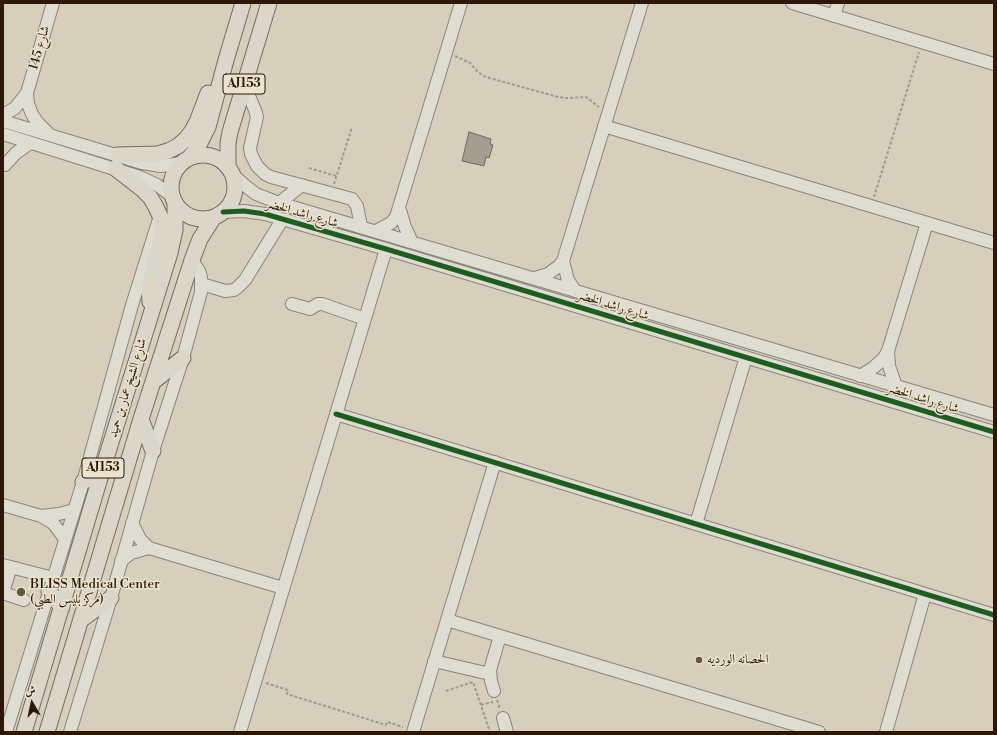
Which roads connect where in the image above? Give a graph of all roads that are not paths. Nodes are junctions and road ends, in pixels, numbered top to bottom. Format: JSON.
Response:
{"nodes":[{"id":1,"x":53,"y":3,"type":"edge"},
{"id":2,"x":243,"y":3,"type":"edge"},
{"id":3,"x":269,"y":3,"type":"edge"},
{"id":4,"x":461,"y":3,"type":"edge"},
{"id":5,"x":642,"y":3,"type":"edge"},
{"id":6,"x":792,"y":3,"type":"edge"},
{"id":7,"x":838,"y":3,"type":"edge"},
{"id":8,"x":830,"y":11,"type":"edge"},
{"id":9,"x":226,"y":60,"type":"junction"},
{"id":10,"x":994,"y":64,"type":"edge"},
{"id":11,"x":244,"y":84,"type":"junction"},
{"id":12,"x":27,"y":93,"type":"junction"},
{"id":13,"x":3,"y":115,"type":"edge"},
{"id":14,"x":606,"y":120,"type":"junction"},
{"id":15,"x":3,"y":121,"type":"edge"},
{"id":16,"x":3,"y":134,"type":"edge"},
{"id":17,"x":51,"y":135,"type":"junction"},
{"id":18,"x":30,"y":143,"type":"junction"},
{"id":19,"x":3,"y":152,"type":"edge"},
{"id":20,"x":185,"y":161,"type":"junction"},
{"id":21,"x":116,"y":162,"type":"junction"},
{"id":22,"x":4,"y":168,"type":"edge"},
{"id":23,"x":230,"y":170,"type":"junction"},
{"id":24,"x":302,"y":185,"type":"junction"},
{"id":25,"x":174,"y":199,"type":"junction"},
{"id":26,"x":279,"y":203,"type":"junction"},
{"id":27,"x":399,"y":207,"type":"junction"},
{"id":28,"x":219,"y":215,"type":"junction"},
{"id":29,"x":160,"y":216,"type":"junction"},
{"id":30,"x":282,"y":220,"type":"junction"},
{"id":31,"x":927,"y":222,"type":"junction"},
{"id":32,"x":361,"y":226,"type":"junction"},
{"id":33,"x":376,"y":231,"type":"junction"},
{"id":34,"x":412,"y":242,"type":"junction"},
{"id":35,"x":994,"y":243,"type":"edge"},
{"id":36,"x":386,"y":249,"type":"junction"},
{"id":37,"x":192,"y":260,"type":"junction"},
{"id":38,"x":563,"y":261,"type":"junction"},
{"id":39,"x":535,"y":278,"type":"junction"},
{"id":40,"x":202,"y":284,"type":"junction"},
{"id":41,"x":575,"y":291,"type":"junction"},
{"id":42,"x":292,"y":304,"type":"dead end"},
{"id":43,"x":152,"y":311,"type":"junction"},
{"id":44,"x":365,"y":319,"type":"junction"},
{"id":45,"x":888,"y":351,"type":"junction"},
{"id":46,"x":746,"y":357,"type":"junction"},
{"id":47,"x":183,"y":358,"type":"junction"},
{"id":48,"x":860,"y":376,"type":"junction"},
{"id":49,"x":153,"y":382,"type":"junction"},
{"id":50,"x":896,"y":386,"type":"junction"},
{"id":51,"x":336,"y":414,"type":"junction"},
{"id":52,"x":994,"y":415,"type":"edge"},
{"id":53,"x":141,"y":420,"type":"junction"},
{"id":54,"x":994,"y":432,"type":"edge"},
{"id":55,"x":153,"y":451,"type":"junction"},
{"id":56,"x":495,"y":462,"type":"junction"},
{"id":57,"x":103,"y":468,"type":"junction"},
{"id":58,"x":83,"y":482,"type":"junction"},
{"id":59,"x":3,"y":505,"type":"edge"},
{"id":60,"x":74,"y":510,"type":"junction"},
{"id":61,"x":41,"y":516,"type":"junction"},
{"id":62,"x":132,"y":523,"type":"junction"},
{"id":63,"x":696,"y":524,"type":"junction"},
{"id":64,"x":64,"y":539,"type":"junction"},
{"id":65,"x":149,"y":548,"type":"junction"},
{"id":66,"x":121,"y":561,"type":"junction"},
{"id":67,"x":7,"y":566,"type":"edge"},
{"id":68,"x":53,"y":578,"type":"junction"},
{"id":69,"x":282,"y":588,"type":"junction"},
{"id":70,"x":48,"y":592,"type":"junction"},
{"id":71,"x":3,"y":593,"type":"edge"},
{"id":72,"x":924,"y":594,"type":"junction"},
{"id":73,"x":111,"y":598,"type":"junction"},
{"id":74,"x":24,"y":600,"type":"dead end"},
{"id":75,"x":62,"y":607,"type":"junction"},
{"id":76,"x":994,"y":615,"type":"edge"},
{"id":77,"x":81,"y":620,"type":"junction"},
{"id":78,"x":447,"y":620,"type":"junction"},
{"id":79,"x":500,"y":636,"type":"junction"},
{"id":80,"x":434,"y":661,"type":"junction"},
{"id":81,"x":490,"y":674,"type":"junction"},
{"id":82,"x":496,"y":696,"type":"road end"},
{"id":83,"x":503,"y":718,"type":"road end"},
{"id":84,"x":413,"y":731,"type":"edge"},
{"id":85,"x":6,"y":732,"type":"edge"},
{"id":86,"x":24,"y":732,"type":"edge"},
{"id":87,"x":47,"y":732,"type":"edge"},
{"id":88,"x":70,"y":732,"type":"edge"},
{"id":89,"x":240,"y":732,"type":"edge"},
{"id":90,"x":507,"y":732,"type":"edge"},
{"id":91,"x":819,"y":732,"type":"edge"},
{"id":92,"x":886,"y":732,"type":"edge"}],
"edges":[{"from":1,"to":12,"type":"street","name":"شارع 145"},
{"from":2,"to":9,"type":"main road","number":"AJ153"},
{"from":3,"to":11,"type":"main road","number":"AJ153"},
{"from":4,"to":27,"type":"street"},
{"from":5,"to":14,"type":"street"},
{"from":6,"to":8,"type":"street"},
{"from":7,"to":8,"type":"street"},
{"from":8,"to":10,"type":"street"},
{"from":9,"to":20,"type":"main road","number":"AJ153"},
{"from":9,"to":21,"type":"main road"},
{"from":11,"to":23,"type":"main road","number":"AJ153"},
{"from":11,"to":24,"type":"street"},
{"from":12,"to":13,"type":"street","name":"شارع 145"},
{"from":12,"to":17,"type":"street","name":"شارع 145"},
{"from":14,"to":31,"type":"street"},
{"from":14,"to":38,"type":"street"},
{"from":15,"to":17,"type":"street"},
{"from":16,"to":18,"type":"street"},
{"from":17,"to":21,"type":"street"},
{"from":18,"to":21,"type":"street"},
{"from":18,"to":22,"type":"street"},
{"from":19,"to":22,"type":"street"},
{"from":20,"to":21,"type":"street"},
{"from":20,"to":23,"type":"main road"},
{"from":20,"to":25,"type":"main road"},
{"from":21,"to":25,"type":"street"},
{"from":21,"to":29,"type":"main road"},
{"from":23,"to":26,"type":"street","name":"شارع راشد الخضر"},
{"from":23,"to":28,"type":"main road"},
{"from":24,"to":26,"type":"street"},
{"from":24,"to":32,"type":"street"},
{"from":25,"to":28,"type":"main road"},
{"from":25,"to":43,"type":"main road","name":"شارع الشيخ عمار بن حميد","number":"AJ153"},
{"from":26,"to":32,"type":"street","name":"شارع راشد الخضر"},
{"from":27,"to":33,"type":"street"},
{"from":27,"to":34,"type":"street"},
{"from":28,"to":30,"type":"street","name":"شارع راشد الخضر"},
{"from":28,"to":37,"type":"main road","name":"شارع الشيخ عمار بن حميد","number":"AJ153"},
{"from":29,"to":43,"type":"main road"},
{"from":29,"to":58,"type":"street"},
{"from":30,"to":36,"type":"street","name":"شارع راشد الخضر"},
{"from":30,"to":40,"type":"street"},
{"from":31,"to":35,"type":"street"},
{"from":31,"to":45,"type":"street"},
{"from":32,"to":33,"type":"street","name":"شارع راشد الخضر"},
{"from":33,"to":34,"type":"street","name":"شارع راشد الخضر"},
{"from":34,"to":39,"type":"street","name":"شارع راشد الخضر"},
{"from":36,"to":44,"type":"street"},
{"from":36,"to":46,"type":"street","name":"شارع راشد الخضر"},
{"from":37,"to":40,"type":"street"},
{"from":37,"to":49,"type":"main road","name":"شارع الشيخ عمار بن حميد","number":"AJ153"},
{"from":38,"to":39,"type":"street"},
{"from":38,"to":41,"type":"street"},
{"from":39,"to":41,"type":"street","name":"شارع راشد الخضر"},
{"from":40,"to":47,"type":"street"},
{"from":41,"to":48,"type":"street","name":"شارع راشد الخضر"},
{"from":42,"to":44,"type":"street"},
{"from":43,"to":57,"type":"main road","name":"شارع الشيخ عمار بن حميد","number":"AJ153"},
{"from":44,"to":51,"type":"street"},
{"from":45,"to":48,"type":"street"},
{"from":45,"to":50,"type":"street"},
{"from":46,"to":54,"type":"street","name":"شارع راشد الخضر"},
{"from":46,"to":63,"type":"street"},
{"from":47,"to":49,"type":"main road"},
{"from":47,"to":55,"type":"street"},
{"from":48,"to":50,"type":"street","name":"شارع راشد الخضر"},
{"from":49,"to":53,"type":"main road","name":"شارع الشيخ عمار بن حميد","number":"AJ153"},
{"from":50,"to":52,"type":"street","name":"شارع راشد الخضر"},
{"from":51,"to":56,"type":"street"},
{"from":51,"to":69,"type":"street"},
{"from":53,"to":55,"type":"main road"},
{"from":53,"to":77,"type":"main road","name":"شارع الشيخ عمار بن حميد","number":"AJ153"},
{"from":55,"to":62,"type":"street"},
{"from":56,"to":63,"type":"street"},
{"from":56,"to":78,"type":"street"},
{"from":57,"to":58,"type":"main road"},
{"from":57,"to":75,"type":"main road","name":"شارع الشيخ عمار بن حميد","number":"AJ153"},
{"from":58,"to":60,"type":"street"},
{"from":59,"to":61,"type":"street"},
{"from":60,"to":61,"type":"street"},
{"from":60,"to":64,"type":"street"},
{"from":61,"to":64,"type":"street"},
{"from":62,"to":65,"type":"street"},
{"from":62,"to":66,"type":"street"},
{"from":63,"to":72,"type":"street"},
{"from":64,"to":68,"type":"street"},
{"from":65,"to":66,"type":"street"},
{"from":65,"to":69,"type":"street"},
{"from":66,"to":73,"type":"street"},
{"from":67,"to":68,"type":"street"},
{"from":67,"to":71,"type":"street"},
{"from":68,"to":70,"type":"street"},
{"from":69,"to":89,"type":"street"},
{"from":70,"to":75,"type":"main road"},
{"from":70,"to":85,"type":"street"},
{"from":71,"to":74,"type":"street"},
{"from":72,"to":76,"type":"street"},
{"from":72,"to":92,"type":"street"},
{"from":73,"to":77,"type":"main road"},
{"from":73,"to":88,"type":"street"},
{"from":75,"to":86,"type":"main road","name":"شارع الشيخ عمار بن حميد","number":"AJ153"},
{"from":77,"to":87,"type":"main road","name":"شارع الشيخ عمار بن حميد","number":"AJ153"},
{"from":78,"to":79,"type":"street"},
{"from":78,"to":80,"type":"street"},
{"from":79,"to":81,"type":"street"},
{"from":79,"to":91,"type":"street"},
{"from":80,"to":81,"type":"street"},
{"from":80,"to":84,"type":"street"},
{"from":81,"to":82,"type":"street"},
{"from":83,"to":90,"type":"street"}]}
